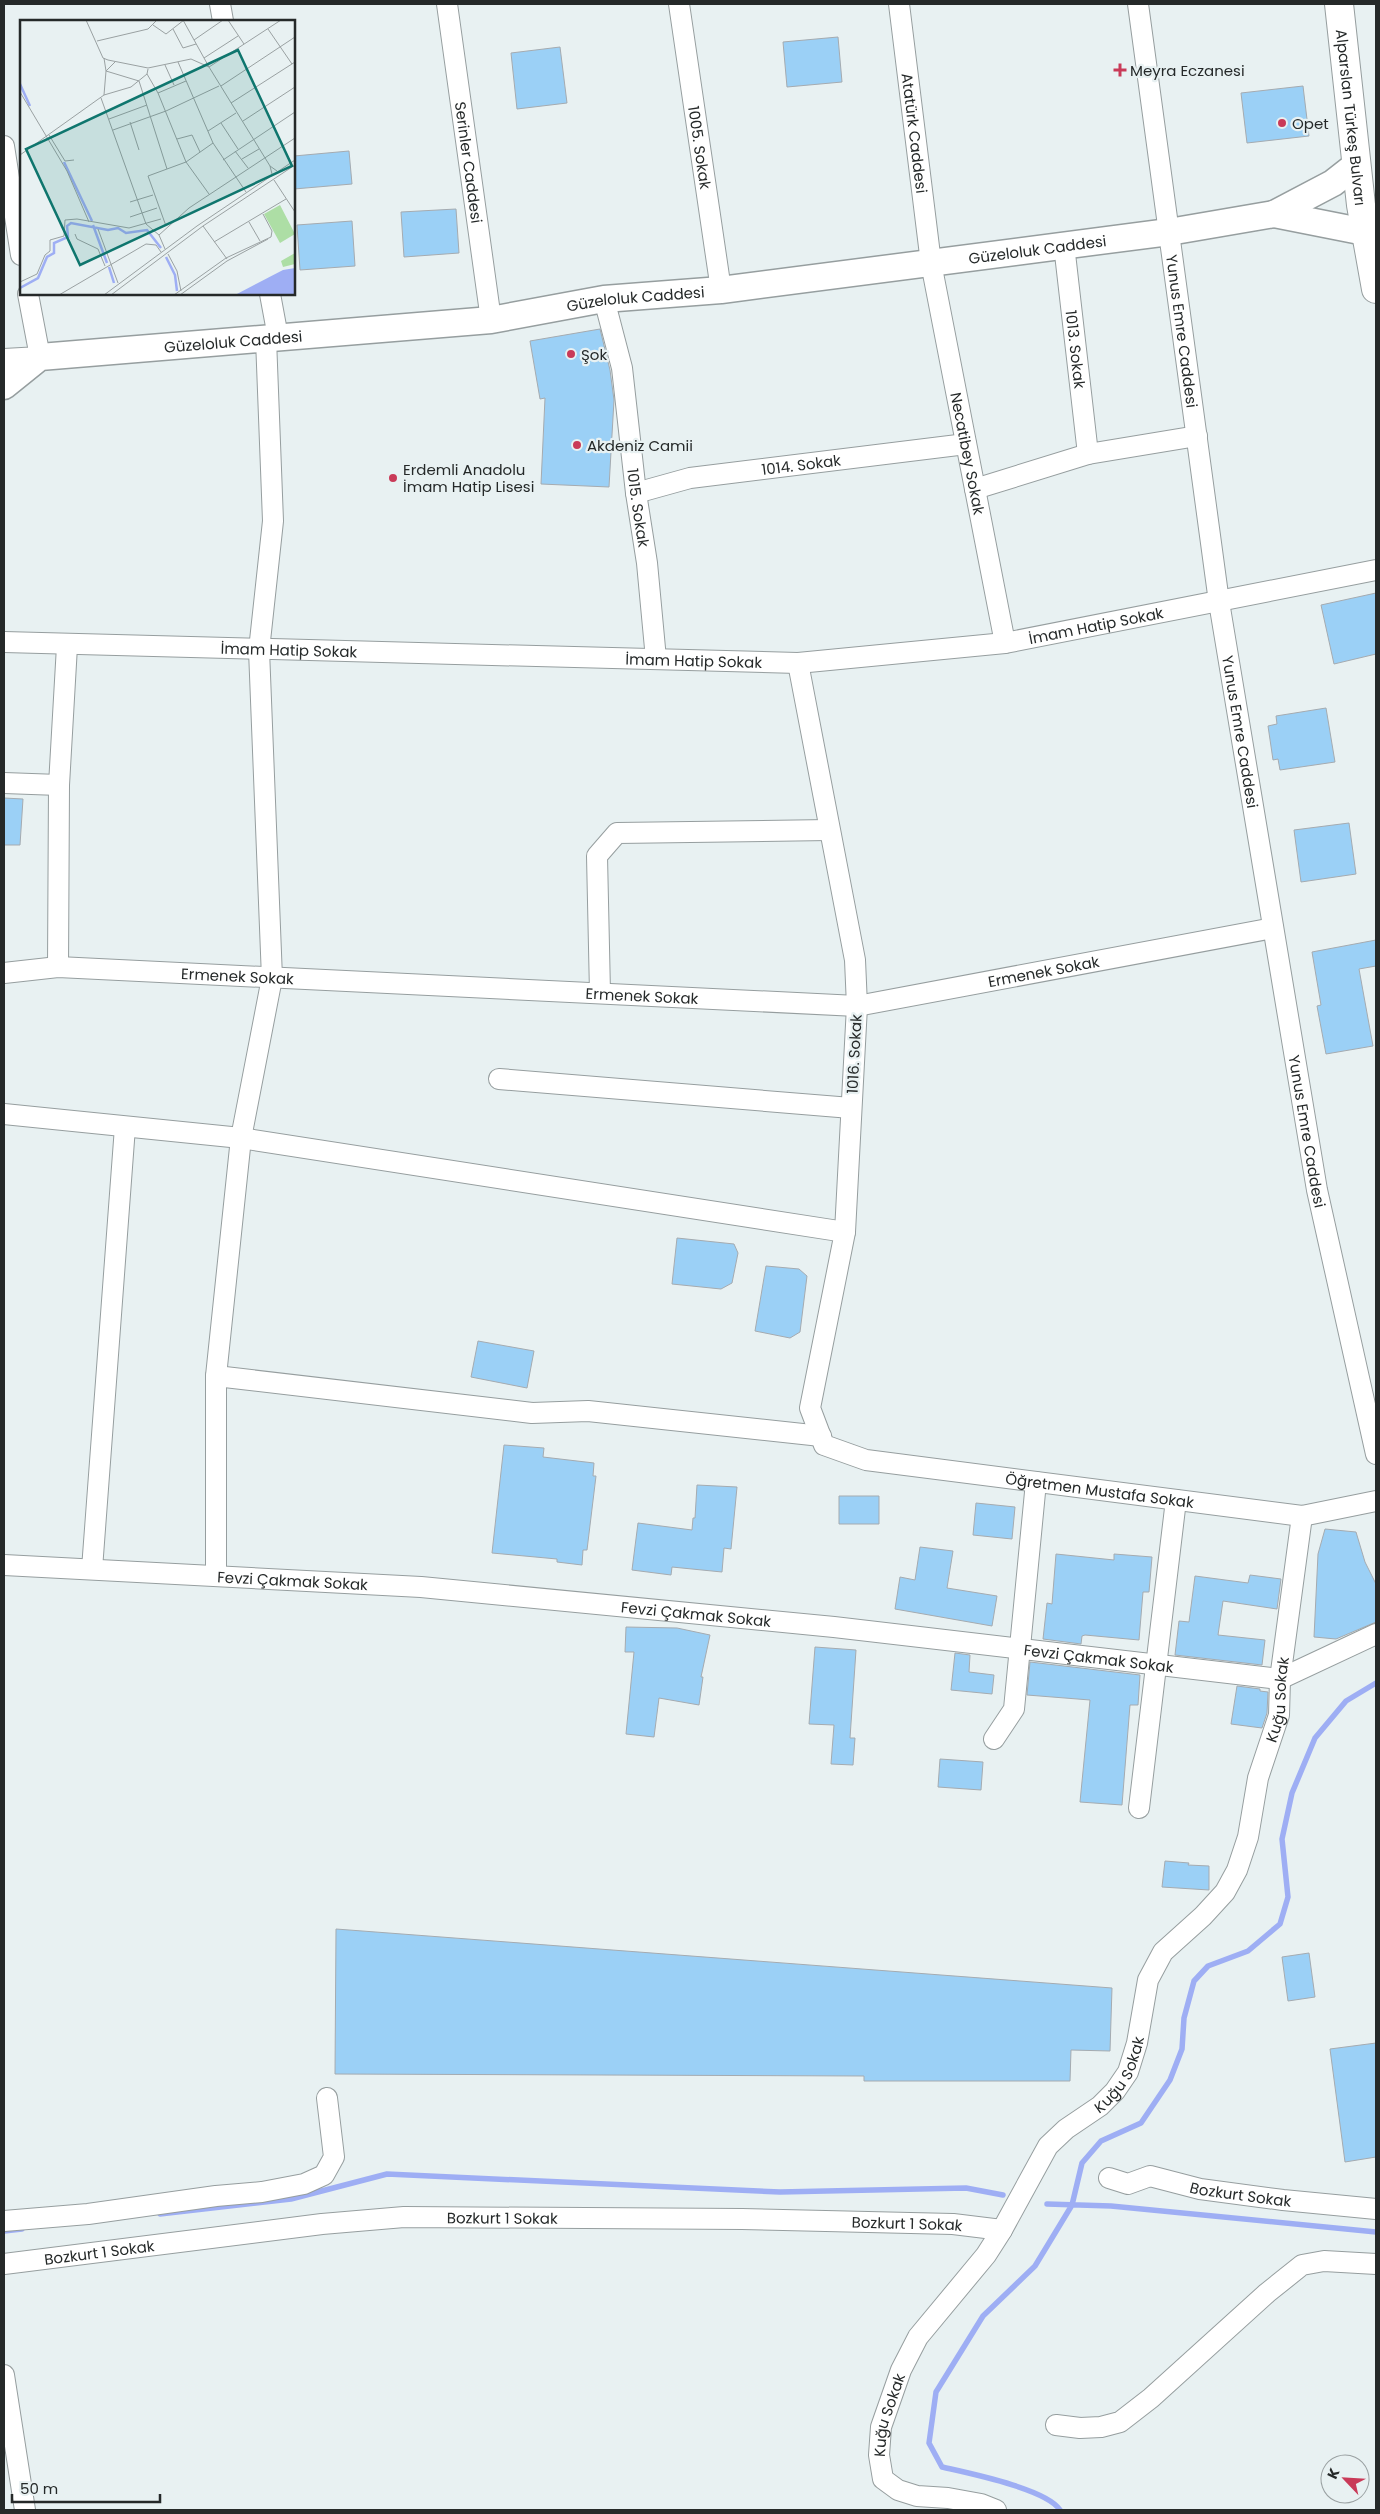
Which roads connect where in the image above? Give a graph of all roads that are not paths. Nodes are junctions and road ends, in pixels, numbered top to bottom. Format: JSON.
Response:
{"nodes":[{"id":1,"x":220,"y":4,"type":"edge"},
{"id":2,"x":447,"y":4,"type":"edge"},
{"id":3,"x":679,"y":4,"type":"edge"},
{"id":4,"x":899,"y":4,"type":"edge"},
{"id":5,"x":1138,"y":4,"type":"edge"},
{"id":6,"x":1339,"y":4,"type":"edge"},
{"id":7,"x":223,"y":20,"type":"edge"},
{"id":8,"x":4,"y":146,"type":"edge"},
{"id":9,"x":1366,"y":162,"type":"edge"},
{"id":10,"x":1274,"y":214,"type":"junction"},
{"id":11,"x":1170,"y":232,"type":"junction"},
{"id":12,"x":1371,"y":233,"type":"edge"},
{"id":13,"x":1064,"y":245,"type":"junction"},
{"id":14,"x":20,"y":249,"type":"edge"},
{"id":15,"x":931,"y":263,"type":"junction"},
{"id":16,"x":1376,"y":289,"type":"edge"},
{"id":17,"x":721,"y":290,"type":"junction"},
{"id":18,"x":28,"y":295,"type":"edge"},
{"id":19,"x":270,"y":295,"type":"edge"},
{"id":20,"x":604,"y":299,"type":"junction"},
{"id":21,"x":491,"y":320,"type":"junction"},
{"id":22,"x":272,"y":338,"type":"junction"},
{"id":23,"x":40,"y":357,"type":"junction"},
{"id":24,"x":4,"y":360,"type":"edge"},
{"id":25,"x":4,"y":386,"type":"edge"},
{"id":26,"x":1197,"y":436,"type":"junction"},
{"id":27,"x":966,"y":444,"type":"junction"},
{"id":28,"x":1088,"y":454,"type":"junction"},
{"id":29,"x":975,"y":489,"type":"junction"},
{"id":30,"x":636,"y":493,"type":"junction"},
{"id":31,"x":1376,"y":570,"type":"edge"},
{"id":32,"x":1219,"y":602,"type":"junction"},
{"id":33,"x":4,"y":642,"type":"edge"},
{"id":34,"x":1004,"y":643,"type":"junction"},
{"id":35,"x":67,"y":646,"type":"junction"},
{"id":36,"x":258,"y":650,"type":"junction"},
{"id":37,"x":656,"y":659,"type":"junction"},
{"id":38,"x":798,"y":663,"type":"junction"},
{"id":39,"x":4,"y":783,"type":"edge"},
{"id":40,"x":59,"y":784,"type":"junction"},
{"id":41,"x":829,"y":830,"type":"junction"},
{"id":42,"x":1273,"y":928,"type":"junction"},
{"id":43,"x":58,"y":967,"type":"junction"},
{"id":44,"x":4,"y":973,"type":"edge"},
{"id":45,"x":272,"y":978,"type":"junction"},
{"id":46,"x":600,"y":994,"type":"junction"},
{"id":47,"x":857,"y":1006,"type":"junction"},
{"id":48,"x":499,"y":1079,"type":"dead end"},
{"id":49,"x":851,"y":1108,"type":"junction"},
{"id":50,"x":4,"y":1114,"type":"edge"},
{"id":51,"x":125,"y":1126,"type":"junction"},
{"id":52,"x":241,"y":1138,"type":"junction"},
{"id":53,"x":844,"y":1232,"type":"junction"},
{"id":54,"x":216,"y":1376,"type":"junction"},
{"id":55,"x":822,"y":1440,"type":"junction"},
{"id":56,"x":1376,"y":1454,"type":"edge"},
{"id":57,"x":1036,"y":1482,"type":"junction"},
{"id":58,"x":1176,"y":1500,"type":"junction"},
{"id":59,"x":1376,"y":1501,"type":"edge"},
{"id":60,"x":1302,"y":1516,"type":"junction"},
{"id":61,"x":4,"y":1564,"type":"edge"},
{"id":62,"x":92,"y":1569,"type":"junction"},
{"id":63,"x":216,"y":1576,"type":"junction"},
{"id":64,"x":1376,"y":1634,"type":"edge"},
{"id":65,"x":1020,"y":1649,"type":"junction"},
{"id":66,"x":1156,"y":1665,"type":"junction"},
{"id":67,"x":1280,"y":1679,"type":"junction"},
{"id":68,"x":994,"y":1739,"type":"dead end"},
{"id":69,"x":1139,"y":1808,"type":"dead end"},
{"id":70,"x":327,"y":2098,"type":"dead end"},
{"id":71,"x":1109,"y":2178,"type":"dead end"},
{"id":72,"x":1376,"y":2209,"type":"edge"},
{"id":73,"x":4,"y":2220,"type":"edge"},
{"id":74,"x":1002,"y":2230,"type":"junction"},
{"id":75,"x":4,"y":2264,"type":"edge"},
{"id":76,"x":1376,"y":2264,"type":"edge"},
{"id":77,"x":4,"y":2375,"type":"edge"},
{"id":78,"x":1056,"y":2425,"type":"dead end"},
{"id":79,"x":25,"y":2510,"type":"edge"},
{"id":80,"x":996,"y":2510,"type":"edge"}],
"edges":[{"from":1,"to":7,"type":"street"},
{"from":2,"to":21,"type":"street","name":"Serinler Caddesi"},
{"from":3,"to":17,"type":"street","name":"1005. Sokak"},
{"from":4,"to":15,"type":"street","name":"Atatürk Caddesi"},
{"from":5,"to":11,"type":"street","name":"Yunus Emre Caddesi"},
{"from":6,"to":9,"type":"highway","name":"Alparslan Türkeş Bulvarı"},
{"from":8,"to":14,"type":"street"},
{"from":9,"to":10,"type":"main road","name":"Güzeloluk Caddesi"},
{"from":9,"to":12,"type":"highway","name":"Alparslan Türkeş Bulvarı"},
{"from":10,"to":11,"type":"main road","name":"Güzeloluk Caddesi"},
{"from":10,"to":12,"type":"main road","name":"Güzeloluk Caddesi"},
{"from":11,"to":13,"type":"main road","name":"Güzeloluk Caddesi"},
{"from":11,"to":26,"type":"street","name":"Yunus Emre Caddesi"},
{"from":12,"to":16,"type":"highway","name":"Alparslan Türkeş Bulvarı"},
{"from":13,"to":15,"type":"main road","name":"Güzeloluk Caddesi"},
{"from":13,"to":28,"type":"street","name":"1013. Sokak"},
{"from":15,"to":17,"type":"main road","name":"Güzeloluk Caddesi"},
{"from":15,"to":27,"type":"street","name":"Necatibey Sokak"},
{"from":17,"to":20,"type":"main road","name":"Güzeloluk Caddesi"},
{"from":18,"to":23,"type":"street"},
{"from":19,"to":22,"type":"street"},
{"from":20,"to":21,"type":"main road","name":"Güzeloluk Caddesi"},
{"from":20,"to":30,"type":"street","name":"1015. Sokak"},
{"from":21,"to":22,"type":"main road","name":"Güzeloluk Caddesi"},
{"from":22,"to":23,"type":"main road","name":"Güzeloluk Caddesi"},
{"from":22,"to":36,"type":"street"},
{"from":23,"to":24,"type":"street"},
{"from":23,"to":25,"type":"main road"},
{"from":26,"to":28,"type":"street"},
{"from":26,"to":32,"type":"street","name":"Yunus Emre Caddesi"},
{"from":27,"to":29,"type":"street","name":"Necatibey Sokak"},
{"from":27,"to":30,"type":"street","name":"1014. Sokak"},
{"from":28,"to":29,"type":"street"},
{"from":29,"to":34,"type":"street","name":"Necatibey Sokak"},
{"from":30,"to":37,"type":"street","name":"1015. Sokak"},
{"from":31,"to":32,"type":"street","name":"İmam Hatip Sokak"},
{"from":32,"to":34,"type":"street","name":"İmam Hatip Sokak"},
{"from":32,"to":42,"type":"street","name":"Yunus Emre Caddesi"},
{"from":33,"to":35,"type":"street","name":"İmam Hatip Sokak"},
{"from":34,"to":38,"type":"street","name":"İmam Hatip Sokak"},
{"from":35,"to":36,"type":"street","name":"İmam Hatip Sokak"},
{"from":35,"to":40,"type":"street"},
{"from":36,"to":37,"type":"street","name":"İmam Hatip Sokak"},
{"from":36,"to":45,"type":"street"},
{"from":37,"to":38,"type":"street","name":"İmam Hatip Sokak"},
{"from":38,"to":41,"type":"street","name":"1016. Sokak"},
{"from":39,"to":40,"type":"street"},
{"from":40,"to":43,"type":"street"},
{"from":41,"to":46,"type":"street"},
{"from":41,"to":47,"type":"street","name":"1016. Sokak"},
{"from":42,"to":47,"type":"street","name":"Ermenek Sokak"},
{"from":42,"to":56,"type":"street","name":"Yunus Emre Caddesi"},
{"from":43,"to":44,"type":"street","name":"Ermenek Sokak"},
{"from":43,"to":45,"type":"street","name":"Ermenek Sokak"},
{"from":45,"to":46,"type":"street","name":"Ermenek Sokak"},
{"from":45,"to":52,"type":"street"},
{"from":46,"to":47,"type":"street","name":"Ermenek Sokak"},
{"from":47,"to":49,"type":"street","name":"1016. Sokak"},
{"from":48,"to":49,"type":"street"},
{"from":49,"to":53,"type":"street","name":"1016. Sokak"},
{"from":50,"to":51,"type":"street"},
{"from":51,"to":52,"type":"street"},
{"from":51,"to":62,"type":"street"},
{"from":52,"to":53,"type":"street"},
{"from":52,"to":54,"type":"street"},
{"from":53,"to":55,"type":"street","name":"1016. Sokak"},
{"from":54,"to":55,"type":"street","name":"Öğretmen Mustafa Sokak"},
{"from":54,"to":63,"type":"street"},
{"from":55,"to":57,"type":"street","name":"Öğretmen Mustafa Sokak"},
{"from":57,"to":58,"type":"street","name":"Öğretmen Mustafa Sokak"},
{"from":57,"to":65,"type":"street"},
{"from":58,"to":60,"type":"street","name":"Öğretmen Mustafa Sokak"},
{"from":58,"to":66,"type":"street"},
{"from":59,"to":60,"type":"street","name":"Öğretmen Mustafa Sokak"},
{"from":60,"to":67,"type":"street","name":"Kuğu Sokak"},
{"from":61,"to":62,"type":"street","name":"Fevzi Çakmak Sokak"},
{"from":62,"to":63,"type":"street","name":"Fevzi Çakmak Sokak"},
{"from":63,"to":65,"type":"street","name":"Fevzi Çakmak Sokak"},
{"from":64,"to":67,"type":"street"},
{"from":65,"to":66,"type":"street","name":"Fevzi Çakmak Sokak"},
{"from":65,"to":68,"type":"street"},
{"from":66,"to":67,"type":"street","name":"Fevzi Çakmak Sokak"},
{"from":66,"to":69,"type":"street"},
{"from":67,"to":74,"type":"street","name":"Kuğu Sokak"},
{"from":70,"to":73,"type":"street"},
{"from":71,"to":72,"type":"street","name":"Bozkurt Sokak"},
{"from":74,"to":75,"type":"street","name":"Bozkurt 1 Sokak"},
{"from":74,"to":80,"type":"street","name":"Kuğu Sokak"},
{"from":76,"to":78,"type":"street"},
{"from":77,"to":79,"type":"street"}]}
